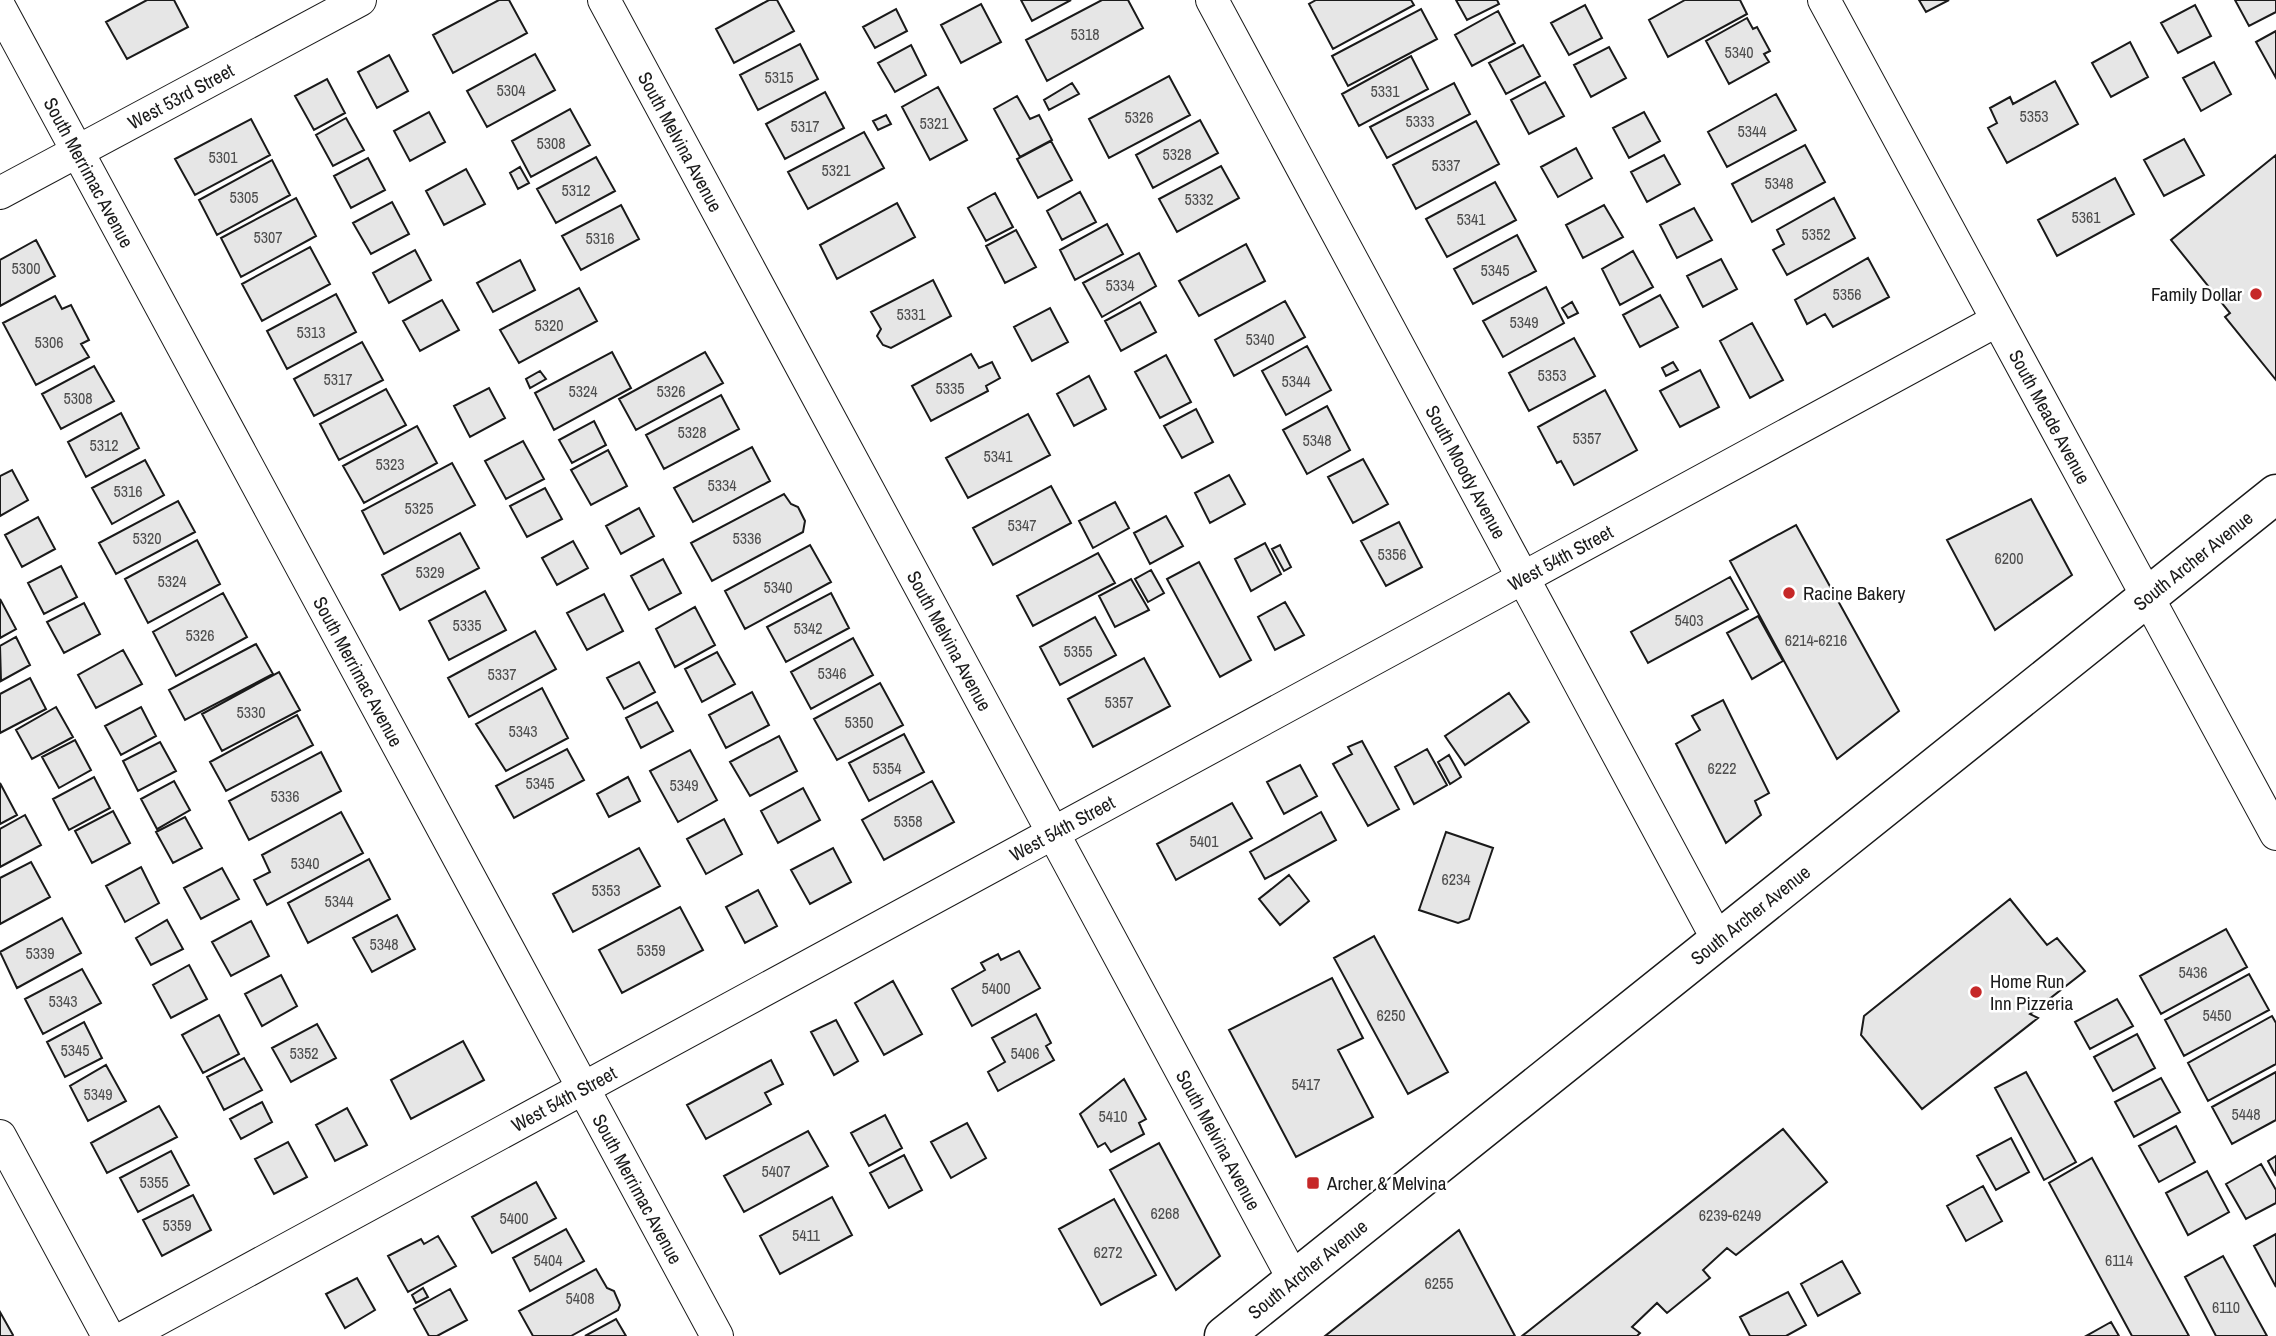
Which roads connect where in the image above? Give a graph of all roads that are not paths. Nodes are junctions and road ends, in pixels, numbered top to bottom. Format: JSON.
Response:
{"nodes":[{"id":1,"x":359,"y":0,"type":"edge"},
{"id":2,"x":604,"y":0,"type":"edge"},
{"id":3,"x":1212,"y":0,"type":"edge"},
{"id":4,"x":1824,"y":0,"type":"edge"},
{"id":5,"x":0,"y":8,"type":"edge"},
{"id":6,"x":78,"y":152,"type":"junction"},
{"id":7,"x":0,"y":193,"type":"edge"},
{"id":8,"x":1996,"y":321,"type":"junction"},
{"id":9,"x":2276,"y":494,"type":"edge"},
{"id":10,"x":1524,"y":578,"type":"junction"},
{"id":11,"x":2147,"y":598,"type":"junction"},
{"id":12,"x":1053,"y":834,"type":"junction"},
{"id":13,"x":2276,"y":834,"type":"edge"},
{"id":14,"x":1719,"y":942,"type":"junction"},
{"id":15,"x":584,"y":1088,"type":"junction"},
{"id":16,"x":0,"y":1136,"type":"edge"},
{"id":17,"x":1294,"y":1280,"type":"junction"},
{"id":18,"x":108,"y":1336,"type":"edge"},
{"id":19,"x":127,"y":1336,"type":"edge"},
{"id":20,"x":717,"y":1336,"type":"edge"},
{"id":21,"x":1224,"y":1336,"type":"edge"}],
"edges":[{"from":1,"to":6,"type":"street","name":"West 53rd Street"},
{"from":2,"to":12,"type":"street","name":"South Melvina Avenue"},
{"from":3,"to":10,"type":"street","name":"South Moody Avenue"},
{"from":4,"to":8,"type":"street","name":"South Meade Avenue"},
{"from":5,"to":6,"type":"street","name":"South Merrimac Avenue"},
{"from":6,"to":7,"type":"street","name":"West 53rd Street"},
{"from":6,"to":15,"type":"street","name":"South Merrimac Avenue"},
{"from":8,"to":10,"type":"street","name":"West 54th Street"},
{"from":8,"to":11,"type":"street","name":"South Meade Avenue"},
{"from":9,"to":11,"type":"main road","name":"South Archer Avenue"},
{"from":10,"to":12,"type":"street","name":"West 54th Street"},
{"from":10,"to":14,"type":"street","name":"South Moody Avenue"},
{"from":11,"to":13,"type":"street","name":"South Meade Avenue"},
{"from":11,"to":14,"type":"main road","name":"South Archer Avenue"},
{"from":12,"to":15,"type":"street","name":"West 54th Street"},
{"from":12,"to":17,"type":"street","name":"South Melvina Avenue"},
{"from":14,"to":17,"type":"main road","name":"South Archer Avenue"},
{"from":15,"to":19,"type":"street","name":"West 54th Street"},
{"from":15,"to":20,"type":"street","name":"South Merrimac Avenue"},
{"from":16,"to":18,"type":"street"},
{"from":17,"to":21,"type":"main road","name":"South Archer Avenue"}]}
